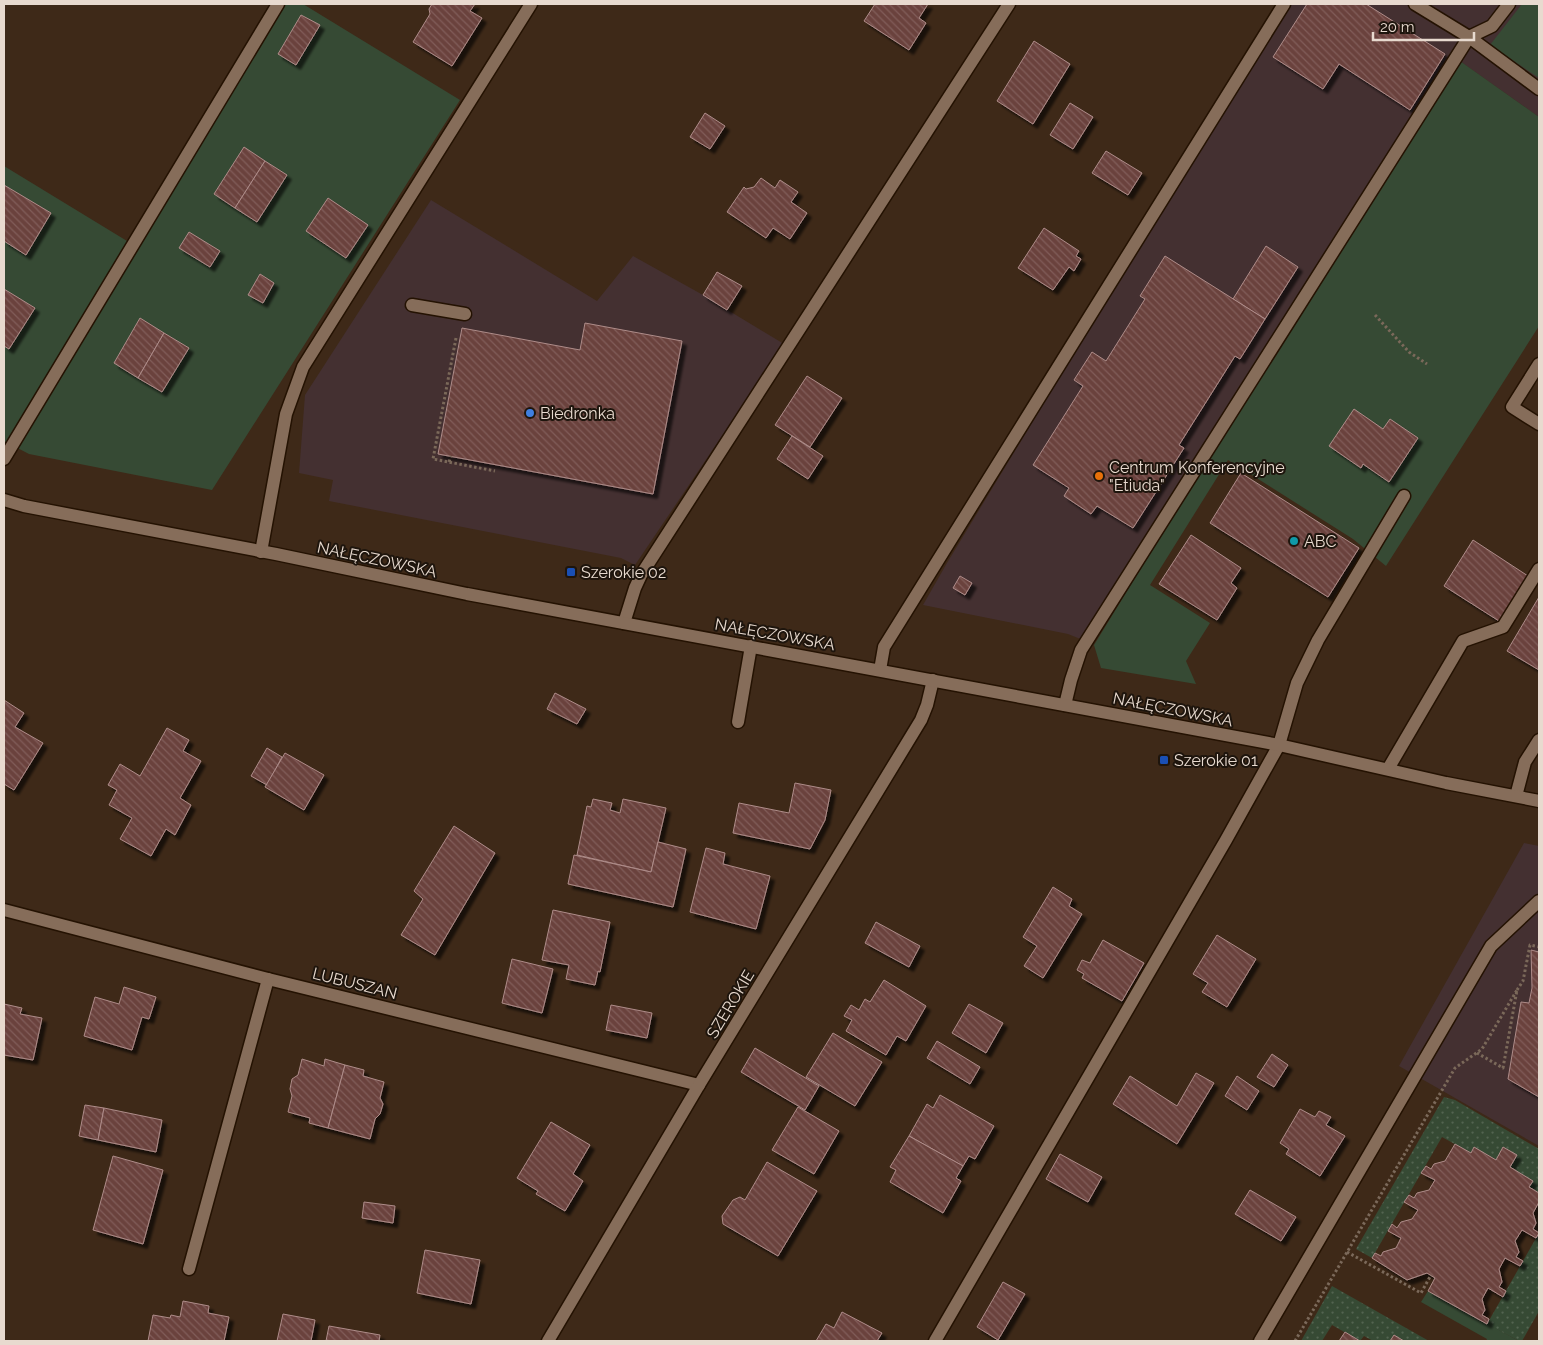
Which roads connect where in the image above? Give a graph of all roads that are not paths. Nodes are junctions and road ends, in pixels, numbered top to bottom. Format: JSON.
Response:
{"nodes":[{"id":1,"x":278,"y":4,"type":"edge"},
{"id":2,"x":531,"y":4,"type":"edge"},
{"id":3,"x":1009,"y":4,"type":"edge"},
{"id":4,"x":1284,"y":4,"type":"edge"},
{"id":5,"x":1416,"y":4,"type":"edge"},
{"id":6,"x":1509,"y":4,"type":"edge"},
{"id":7,"x":1469,"y":37,"type":"junction"},
{"id":8,"x":1539,"y":89,"type":"edge"},
{"id":9,"x":412,"y":305,"type":"dead end"},
{"id":10,"x":465,"y":314,"type":"dead end"},
{"id":11,"x":1539,"y":364,"type":"edge"},
{"id":12,"x":1539,"y":424,"type":"edge"},
{"id":13,"x":4,"y":459,"type":"edge"},
{"id":14,"x":1404,"y":496,"type":"dead end"},
{"id":15,"x":4,"y":500,"type":"edge"},
{"id":16,"x":262,"y":552,"type":"junction"},
{"id":17,"x":1539,"y":569,"type":"edge"},
{"id":18,"x":624,"y":623,"type":"junction"},
{"id":19,"x":751,"y":646,"type":"junction"},
{"id":20,"x":880,"y":670,"type":"junction"},
{"id":21,"x":934,"y":680,"type":"junction"},
{"id":22,"x":1065,"y":705,"type":"junction"},
{"id":23,"x":738,"y":722,"type":"dead end"},
{"id":24,"x":1539,"y":740,"type":"edge"},
{"id":25,"x":1280,"y":745,"type":"junction"},
{"id":26,"x":1388,"y":769,"type":"junction"},
{"id":27,"x":1516,"y":796,"type":"junction"},
{"id":28,"x":1539,"y":801,"type":"edge"},
{"id":29,"x":1539,"y":901,"type":"edge"},
{"id":30,"x":4,"y":910,"type":"edge"},
{"id":31,"x":268,"y":979,"type":"junction"},
{"id":32,"x":699,"y":1085,"type":"junction"},
{"id":33,"x":189,"y":1269,"type":"dead end"},
{"id":34,"x":548,"y":1341,"type":"edge"},
{"id":35,"x":935,"y":1341,"type":"edge"},
{"id":36,"x":1260,"y":1341,"type":"edge"}],
"edges":[{"from":1,"to":13,"type":"street"},
{"from":2,"to":16,"type":"street"},
{"from":3,"to":18,"type":"street"},
{"from":4,"to":20,"type":"street"},
{"from":5,"to":7,"type":"street"},
{"from":6,"to":7,"type":"street"},
{"from":7,"to":8,"type":"street"},
{"from":7,"to":22,"type":"street"},
{"from":9,"to":10,"type":"street"},
{"from":11,"to":12,"type":"street"},
{"from":14,"to":25,"type":"street"},
{"from":15,"to":16,"type":"street","name":"NAŁĘCZOWSKA"},
{"from":16,"to":18,"type":"street","name":"NAŁĘCZOWSKA"},
{"from":17,"to":26,"type":"street"},
{"from":18,"to":19,"type":"street","name":"NAŁĘCZOWSKA"},
{"from":19,"to":20,"type":"street","name":"NAŁĘCZOWSKA"},
{"from":19,"to":23,"type":"street"},
{"from":20,"to":21,"type":"street","name":"NAŁĘCZOWSKA"},
{"from":21,"to":22,"type":"street","name":"NAŁĘCZOWSKA"},
{"from":21,"to":32,"type":"street","name":"SZEROKIE"},
{"from":22,"to":25,"type":"street","name":"NAŁĘCZOWSKA"},
{"from":24,"to":27,"type":"street"},
{"from":25,"to":26,"type":"street","name":"NAŁĘCZOWSKA"},
{"from":25,"to":35,"type":"street"},
{"from":26,"to":27,"type":"street","name":"NAŁĘCZOWSKA"},
{"from":27,"to":28,"type":"street","name":"NAŁĘCZOWSKA"},
{"from":29,"to":36,"type":"street"},
{"from":30,"to":31,"type":"street","name":"LUBUSZAN"},
{"from":31,"to":32,"type":"street","name":"LUBUSZAN"},
{"from":31,"to":33,"type":"street"},
{"from":32,"to":34,"type":"street","name":"SZEROKIE"}]}
